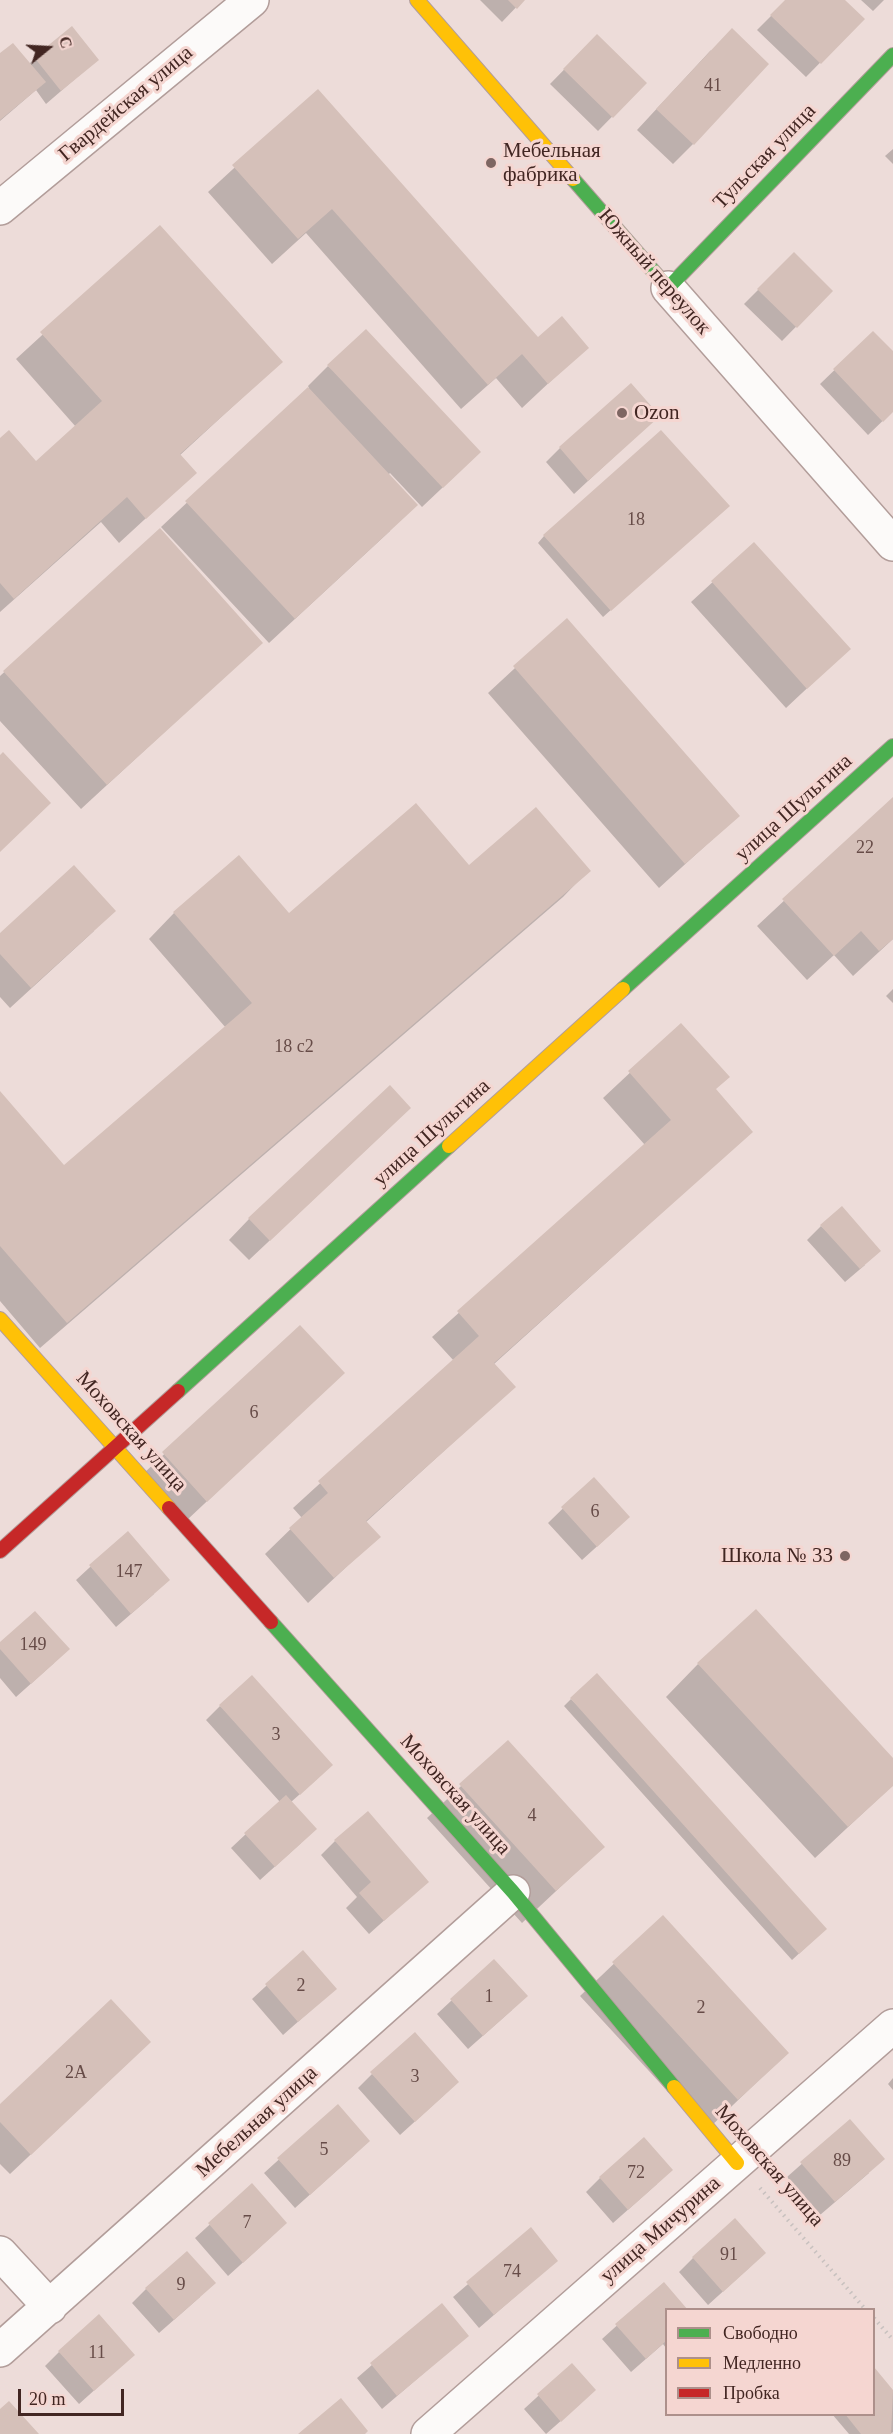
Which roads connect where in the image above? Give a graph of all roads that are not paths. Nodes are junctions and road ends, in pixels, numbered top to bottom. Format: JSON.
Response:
{"nodes":[{"id":1,"x":252,"y":0,"type":"edge"},
{"id":2,"x":417,"y":0,"type":"edge"},
{"id":3,"x":893,"y":55,"type":"edge"},
{"id":4,"x":0,"y":208,"type":"edge"},
{"id":5,"x":668,"y":288,"type":"junction"},
{"id":6,"x":893,"y":544,"type":"edge"},
{"id":7,"x":893,"y":746,"type":"edge"},
{"id":8,"x":0,"y":1318,"type":"edge"},
{"id":9,"x":116,"y":1446,"type":"junction"},
{"id":10,"x":0,"y":1551,"type":"edge"},
{"id":11,"x":513,"y":1893,"type":"junction"},
{"id":12,"x":893,"y":2026,"type":"edge"},
{"id":13,"x":737,"y":2163,"type":"junction"},
{"id":14,"x":0,"y":2253,"type":"edge"},
{"id":15,"x":50,"y":2307,"type":"junction"},
{"id":16,"x":0,"y":2350,"type":"edge"},
{"id":17,"x":428,"y":2434,"type":"edge"}],
"edges":[{"from":1,"to":4,"type":"street","name":"Гвардейская улица"},
{"from":2,"to":5,"type":"street","name":"Южный переулок"},
{"from":3,"to":5,"type":"street","name":"Тульская улица"},
{"from":5,"to":6,"type":"street","name":"Южный переулок"},
{"from":7,"to":9,"type":"street","name":"улица Шульгина"},
{"from":8,"to":9,"type":"street","name":"Моховская улица"},
{"from":9,"to":10,"type":"street","name":"улица Шульгина"},
{"from":9,"to":11,"type":"street","name":"Моховская улица"},
{"from":11,"to":13,"type":"street","name":"Моховская улица"},
{"from":11,"to":15,"type":"street","name":"Мебельная улица"},
{"from":12,"to":13,"type":"street","name":"улица Мичурина"},
{"from":13,"to":17,"type":"street","name":"улица Мичурина"},
{"from":14,"to":15,"type":"street"},
{"from":15,"to":16,"type":"street","name":"Мебельная улица"}]}
